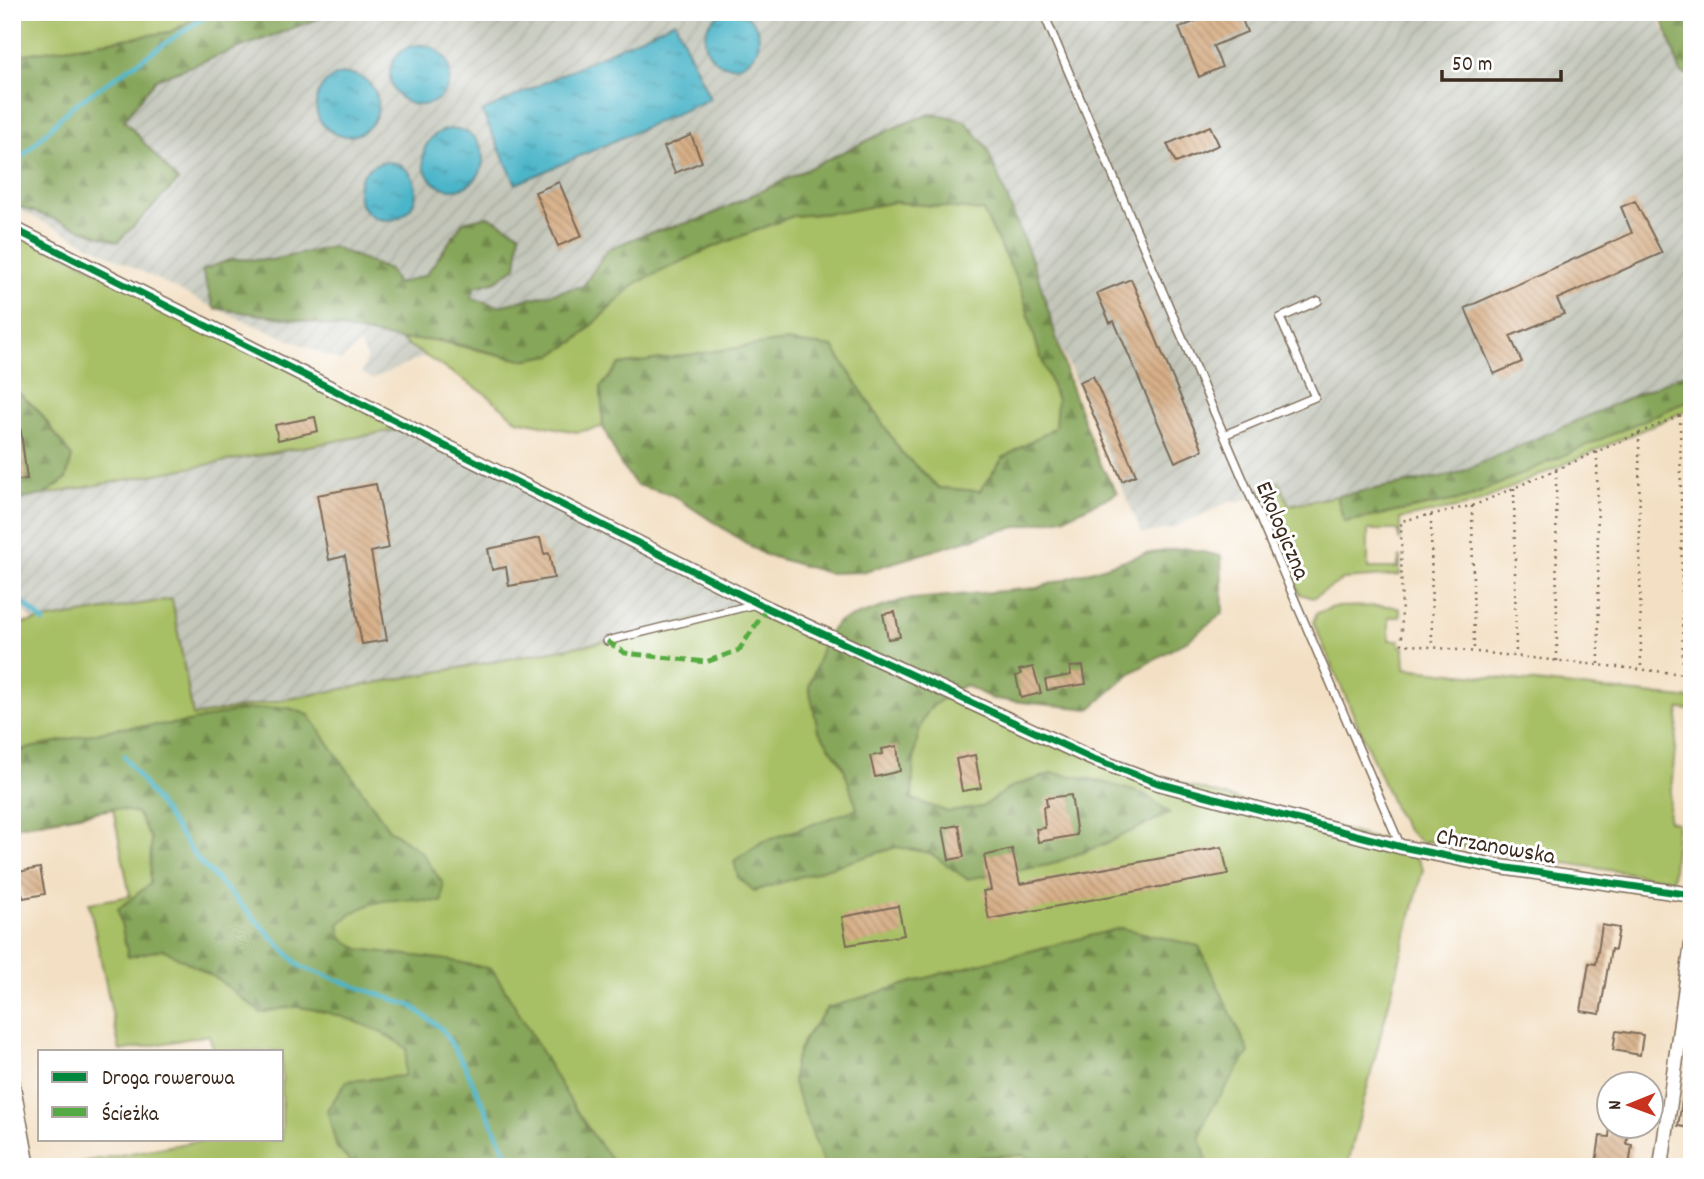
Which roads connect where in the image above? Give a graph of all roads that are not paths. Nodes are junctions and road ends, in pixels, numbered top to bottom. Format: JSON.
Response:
{"nodes":[{"id":1,"x":1044,"y":12,"type":"edge"},
{"id":2,"x":12,"y":228,"type":"edge"},
{"id":3,"x":1318,"y":301,"type":"dead end"},
{"id":4,"x":1224,"y":435,"type":"junction"},
{"id":5,"x":758,"y":603,"type":"junction"},
{"id":6,"x":607,"y":641,"type":"dead end"},
{"id":7,"x":1402,"y":847,"type":"junction"},
{"id":8,"x":1692,"y":895,"type":"edge"},
{"id":9,"x":1692,"y":943,"type":"edge"},
{"id":10,"x":12,"y":1081,"type":"edge"},
{"id":11,"x":29,"y":1167,"type":"edge"},
{"id":12,"x":1661,"y":1167,"type":"edge"}],
"edges":[{"from":1,"to":4,"type":"lane","name":"Ekologiczna"},
{"from":2,"to":5,"type":"street","name":"Chrzanowska"},
{"from":3,"to":4,"type":"lane"},
{"from":4,"to":7,"type":"lane","name":"Ekologiczna"},
{"from":5,"to":6,"type":"lane"},
{"from":5,"to":7,"type":"street","name":"Chrzanowska"},
{"from":7,"to":8,"type":"street","name":"Chrzanowska"},
{"from":9,"to":12,"type":"street"},
{"from":10,"to":11,"type":"street"}]}
